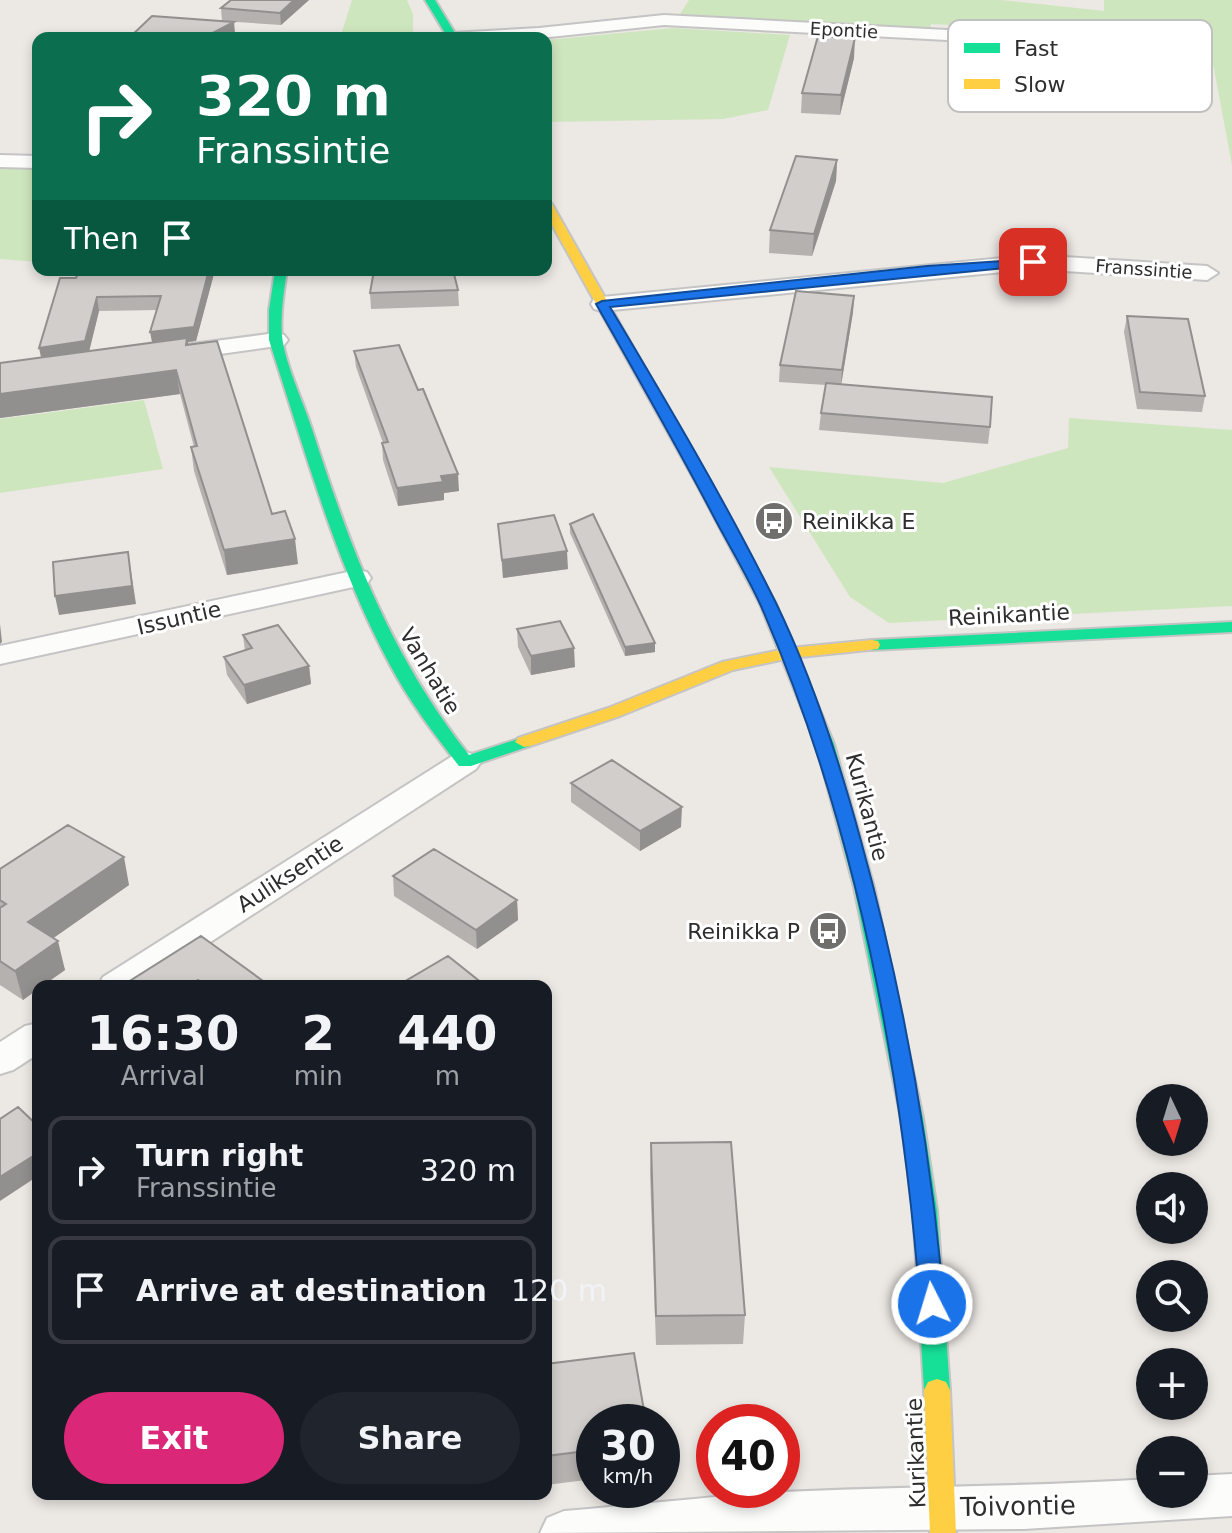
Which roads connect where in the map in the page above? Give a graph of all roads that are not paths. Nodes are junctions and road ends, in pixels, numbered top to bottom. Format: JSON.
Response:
{"nodes":[{"id":1,"x":430,"y":0,"type":"edge"},
{"id":2,"x":674,"y":0,"type":"edge"},
{"id":3,"x":664,"y":20,"type":"junction"},
{"id":4,"x":449,"y":32,"type":"edge"},
{"id":5,"x":549,"y":32,"type":"edge"},
{"id":6,"x":948,"y":35,"type":"edge"},
{"id":7,"x":0,"y":161,"type":"edge"},
{"id":8,"x":32,"y":162,"type":"edge"},
{"id":9,"x":552,"y":215,"type":"edge"},
{"id":10,"x":1207,"y":273,"type":"dead end"},
{"id":11,"x":280,"y":276,"type":"edge"},
{"id":12,"x":602,"y":304,"type":"junction"},
{"id":13,"x":276,"y":340,"type":"junction"},
{"id":14,"x":149,"y":357,"type":"edge"},
{"id":15,"x":357,"y":578,"type":"junction"},
{"id":16,"x":1232,"y":627,"type":"edge"},
{"id":17,"x":790,"y":653,"type":"junction"},
{"id":18,"x":0,"y":655,"type":"edge"},
{"id":19,"x":465,"y":762,"type":"junction"},
{"id":20,"x":125,"y":980,"type":"edge"},
{"id":21,"x":32,"y":1040,"type":"edge"},
{"id":22,"x":0,"y":1060,"type":"edge"},
{"id":23,"x":1232,"y":1495,"type":"edge"},
{"id":24,"x":942,"y":1520,"type":"edge"},
{"id":25,"x":564,"y":1533,"type":"edge"}],
"edges":[{"from":1,"to":4,"type":"street"},
{"from":2,"to":3,"type":"street"},
{"from":3,"to":5,"type":"street","name":"Epontie"},
{"from":3,"to":6,"type":"street","name":"Epontie"},
{"from":7,"to":8,"type":"street"},
{"from":9,"to":12,"type":"street","name":"Kurikantie"},
{"from":10,"to":12,"type":"street","name":"Franssintie"},
{"from":11,"to":13,"type":"street","name":"Vanhatie"},
{"from":12,"to":17,"type":"street","name":"Kurikantie"},
{"from":13,"to":14,"type":"street"},
{"from":13,"to":15,"type":"street","name":"Vanhatie"},
{"from":15,"to":18,"type":"street","name":"Issuntie"},
{"from":15,"to":19,"type":"street","name":"Vanhatie"},
{"from":16,"to":17,"type":"street","name":"Reinikantie"},
{"from":17,"to":19,"type":"street"},
{"from":17,"to":24,"type":"street","name":"Kurikantie"},
{"from":19,"to":20,"type":"street","name":"Auliksentie"},
{"from":21,"to":22,"type":"street"},
{"from":23,"to":24,"type":"street","name":"Toivontie"},
{"from":24,"to":25,"type":"street","name":"Toivontie"}]}
